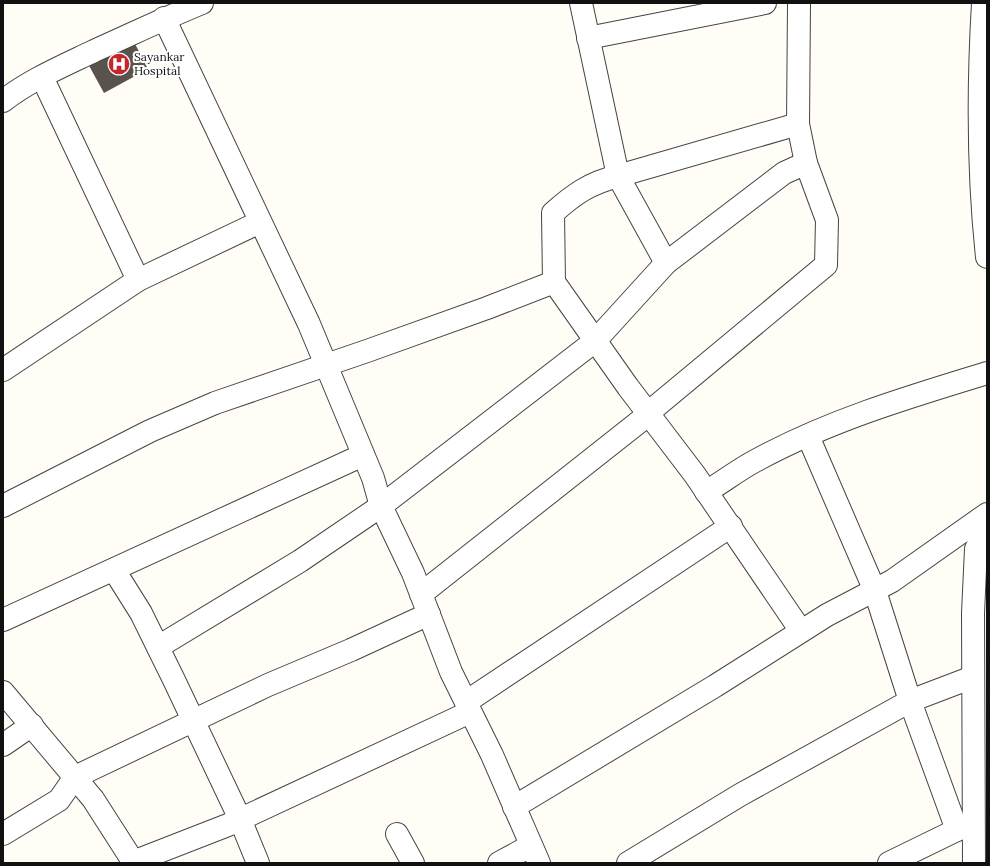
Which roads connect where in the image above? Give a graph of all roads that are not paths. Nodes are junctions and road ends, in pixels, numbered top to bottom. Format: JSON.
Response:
{"nodes":[{"id":1,"x":202,"y":3,"type":"edge"},
{"id":2,"x":580,"y":3,"type":"edge"},
{"id":3,"x":765,"y":3,"type":"edge"},
{"id":4,"x":799,"y":3,"type":"edge"},
{"id":5,"x":983,"y":3,"type":"edge"},
{"id":6,"x":164,"y":18,"type":"junction"},
{"id":7,"x":588,"y":38,"type":"junction"},
{"id":8,"x":42,"y":77,"type":"junction"},
{"id":9,"x":3,"y":101,"type":"edge"},
{"id":10,"x":798,"y":124,"type":"junction"},
{"id":11,"x":806,"y":163,"type":"junction"},
{"id":12,"x":618,"y":176,"type":"junction"},
{"id":13,"x":260,"y":222,"type":"junction"},
{"id":14,"x":987,"y":257,"type":"edge"},
{"id":15,"x":666,"y":263,"type":"junction"},
{"id":16,"x":138,"y":280,"type":"junction"},
{"id":17,"x":554,"y":282,"type":"junction"},
{"id":18,"x":595,"y":341,"type":"junction"},
{"id":19,"x":326,"y":365,"type":"junction"},
{"id":20,"x":3,"y":370,"type":"edge"},
{"id":21,"x":987,"y":373,"type":"edge"},
{"id":22,"x":648,"y":414,"type":"junction"},
{"id":23,"x":808,"y":436,"type":"junction"},
{"id":24,"x":363,"y":454,"type":"junction"},
{"id":25,"x":706,"y":492,"type":"junction"},
{"id":26,"x":3,"y":506,"type":"edge"},
{"id":27,"x":381,"y":506,"type":"junction"},
{"id":28,"x":987,"y":514,"type":"edge"},
{"id":29,"x":731,"y":526,"type":"junction"},
{"id":30,"x":987,"y":526,"type":"edge"},
{"id":31,"x":114,"y":570,"type":"junction"},
{"id":32,"x":875,"y":591,"type":"junction"},
{"id":33,"x":425,"y":604,"type":"junction"},
{"id":34,"x":3,"y":620,"type":"edge"},
{"id":35,"x":801,"y":631,"type":"junction"},
{"id":36,"x":158,"y":646,"type":"junction"},
{"id":37,"x":973,"y":676,"type":"junction"},
{"id":38,"x":3,"y":692,"type":"edge"},
{"id":39,"x":910,"y":701,"type":"junction"},
{"id":40,"x":468,"y":707,"type":"junction"},
{"id":41,"x":194,"y":721,"type":"junction"},
{"id":42,"x":32,"y":725,"type":"junction"},
{"id":43,"x":3,"y":745,"type":"edge"},
{"id":44,"x":75,"y":777,"type":"junction"},
{"id":45,"x":514,"y":808,"type":"junction"},
{"id":46,"x":240,"y":819,"type":"junction"},
{"id":47,"x":966,"y":826,"type":"junction"},
{"id":48,"x":3,"y":834,"type":"edge"},
{"id":49,"x":397,"y":834,"type":"dead end"},
{"id":50,"x":534,"y":855,"type":"edge"},
{"id":51,"x":133,"y":863,"type":"edge"},
{"id":52,"x":258,"y":863,"type":"edge"},
{"id":53,"x":413,"y":863,"type":"edge"},
{"id":54,"x":499,"y":863,"type":"edge"},
{"id":55,"x":628,"y":863,"type":"edge"},
{"id":56,"x":889,"y":863,"type":"edge"},
{"id":57,"x":974,"y":863,"type":"edge"}],
"edges":[{"from":1,"to":6,"type":"street"},
{"from":2,"to":7,"type":"street"},
{"from":3,"to":7,"type":"street"},
{"from":4,"to":10,"type":"street"},
{"from":5,"to":14,"type":"street"},
{"from":6,"to":8,"type":"street"},
{"from":6,"to":13,"type":"street"},
{"from":7,"to":12,"type":"street"},
{"from":8,"to":9,"type":"street"},
{"from":8,"to":16,"type":"street"},
{"from":10,"to":11,"type":"street"},
{"from":10,"to":12,"type":"street"},
{"from":11,"to":15,"type":"street"},
{"from":11,"to":22,"type":"street"},
{"from":12,"to":15,"type":"street"},
{"from":12,"to":17,"type":"street"},
{"from":13,"to":16,"type":"street"},
{"from":13,"to":19,"type":"street"},
{"from":15,"to":18,"type":"street"},
{"from":16,"to":20,"type":"street"},
{"from":17,"to":18,"type":"street"},
{"from":17,"to":19,"type":"street"},
{"from":18,"to":22,"type":"street"},
{"from":18,"to":27,"type":"street"},
{"from":19,"to":24,"type":"street"},
{"from":19,"to":26,"type":"street"},
{"from":21,"to":23,"type":"street"},
{"from":22,"to":25,"type":"street"},
{"from":22,"to":33,"type":"street"},
{"from":23,"to":25,"type":"street"},
{"from":23,"to":32,"type":"street"},
{"from":24,"to":27,"type":"street"},
{"from":24,"to":31,"type":"street"},
{"from":25,"to":29,"type":"street"},
{"from":27,"to":33,"type":"street"},
{"from":27,"to":36,"type":"street"},
{"from":28,"to":32,"type":"street"},
{"from":29,"to":35,"type":"street"},
{"from":29,"to":40,"type":"street"},
{"from":30,"to":37,"type":"street"},
{"from":31,"to":34,"type":"street"},
{"from":31,"to":36,"type":"street"},
{"from":32,"to":35,"type":"street"},
{"from":32,"to":39,"type":"street"},
{"from":33,"to":40,"type":"street"},
{"from":33,"to":41,"type":"street"},
{"from":35,"to":45,"type":"street"},
{"from":36,"to":41,"type":"street"},
{"from":37,"to":39,"type":"street"},
{"from":37,"to":47,"type":"street"},
{"from":38,"to":42,"type":"street"},
{"from":39,"to":47,"type":"street"},
{"from":39,"to":55,"type":"street"},
{"from":40,"to":45,"type":"street"},
{"from":40,"to":46,"type":"street"},
{"from":41,"to":44,"type":"street"},
{"from":41,"to":46,"type":"street"},
{"from":42,"to":43,"type":"street"},
{"from":42,"to":44,"type":"street"},
{"from":44,"to":48,"type":"street"},
{"from":44,"to":51,"type":"street"},
{"from":45,"to":50,"type":"street"},
{"from":46,"to":51,"type":"street"},
{"from":46,"to":52,"type":"street"},
{"from":47,"to":56,"type":"street"},
{"from":47,"to":57,"type":"street"},
{"from":49,"to":53,"type":"street"},
{"from":50,"to":54,"type":"street"}]}
